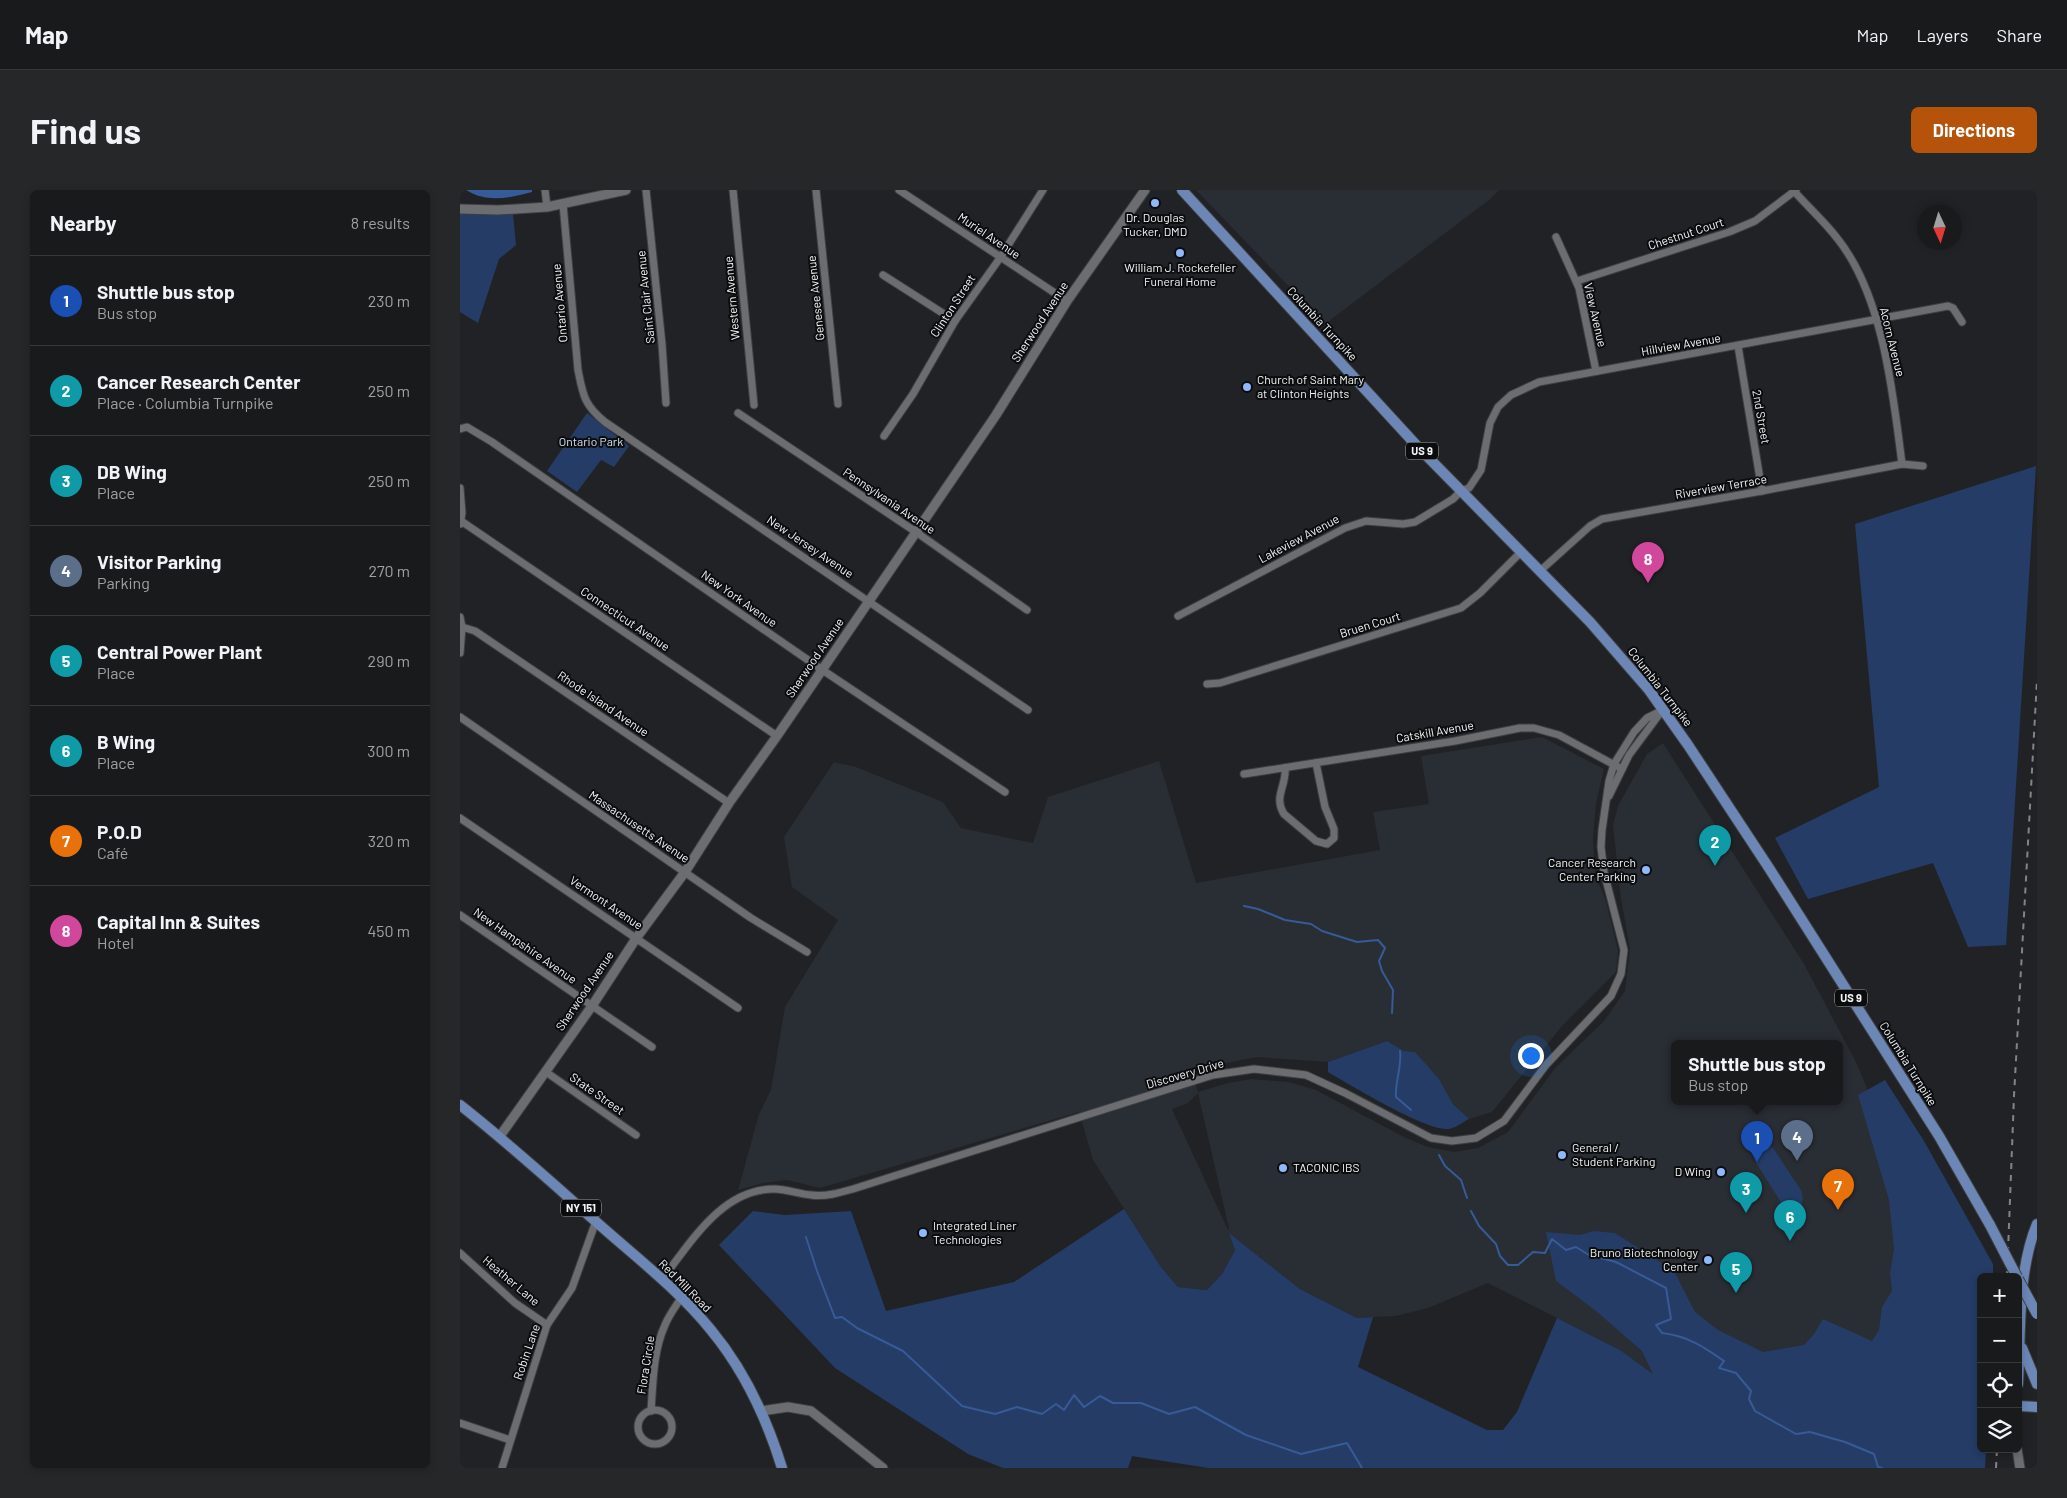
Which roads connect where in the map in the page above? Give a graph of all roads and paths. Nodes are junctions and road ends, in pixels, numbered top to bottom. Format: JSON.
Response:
{"nodes":[{"id":1,"x":546,"y":190,"type":"edge"},
{"id":2,"x":626,"y":190,"type":"edge"},
{"id":3,"x":646,"y":190,"type":"edge"},
{"id":4,"x":733,"y":190,"type":"edge"},
{"id":5,"x":816,"y":190,"type":"edge"},
{"id":6,"x":899,"y":190,"type":"edge"},
{"id":7,"x":1042,"y":190,"type":"edge"},
{"id":8,"x":1145,"y":190,"type":"edge"},
{"id":9,"x":1182,"y":190,"type":"edge"},
{"id":10,"x":1795,"y":191,"type":"edge"},
{"id":11,"x":563,"y":204,"type":"junction"},
{"id":12,"x":547,"y":207,"type":"junction"},
{"id":13,"x":460,"y":209,"type":"edge"},
{"id":14,"x":1556,"y":237,"type":"dead end"},
{"id":15,"x":1000,"y":258,"type":"junction"},
{"id":16,"x":883,"y":275,"type":"dead end"},
{"id":17,"x":1577,"y":281,"type":"junction"},
{"id":18,"x":1067,"y":301,"type":"junction"},
{"id":19,"x":1877,"y":320,"type":"junction"},
{"id":20,"x":955,"y":321,"type":"junction"},
{"id":21,"x":1962,"y":322,"type":"dead end"},
{"id":22,"x":1738,"y":346,"type":"junction"},
{"id":23,"x":1596,"y":371,"type":"junction"},
{"id":24,"x":585,"y":399,"type":"joint"},
{"id":25,"x":666,"y":403,"type":"dead end"},
{"id":26,"x":754,"y":404,"type":"dead end"},
{"id":27,"x":838,"y":404,"type":"dead end"},
{"id":28,"x":738,"y":413,"type":"dead end"},
{"id":29,"x":460,"y":429,"type":"edge"},
{"id":30,"x":884,"y":436,"type":"dead end"},
{"id":31,"x":1902,"y":464,"type":"junction"},
{"id":32,"x":1923,"y":466,"type":"dead end"},
{"id":33,"x":460,"y":488,"type":"edge"},
{"id":34,"x":1461,"y":491,"type":"junction"},
{"id":35,"x":1762,"y":491,"type":"junction"},
{"id":36,"x":460,"y":523,"type":"edge"},
{"id":37,"x":916,"y":532,"type":"junction"},
{"id":38,"x":1521,"y":552,"type":"junction"},
{"id":39,"x":1540,"y":571,"type":"junction"},
{"id":40,"x":869,"y":600,"type":"junction"},
{"id":41,"x":1027,"y":610,"type":"dead end"},
{"id":42,"x":1178,"y":616,"type":"dead end"},
{"id":43,"x":460,"y":617,"type":"edge"},
{"id":44,"x":462,"y":626,"type":"junction"},
{"id":45,"x":460,"y":653,"type":"edge"},
{"id":46,"x":821,"y":669,"type":"junction"},
{"id":47,"x":1207,"y":684,"type":"dead end"},
{"id":48,"x":1028,"y":710,"type":"dead end"},
{"id":49,"x":1663,"y":710,"type":"junction"},
{"id":50,"x":460,"y":717,"type":"edge"},
{"id":51,"x":777,"y":736,"type":"junction"},
{"id":52,"x":1316,"y":763,"type":"junction"},
{"id":53,"x":1614,"y":764,"type":"junction"},
{"id":54,"x":1284,"y":768,"type":"junction"},
{"id":55,"x":1622,"y":769,"type":"junction"},
{"id":56,"x":1244,"y":774,"type":"dead end"},
{"id":57,"x":1005,"y":792,"type":"dead end"},
{"id":58,"x":729,"y":803,"type":"junction"},
{"id":59,"x":1606,"y":804,"type":"junction"},
{"id":60,"x":460,"y":818,"type":"edge"},
{"id":61,"x":685,"y":872,"type":"junction"},
{"id":62,"x":460,"y":915,"type":"edge"},
{"id":63,"x":636,"y":938,"type":"junction"},
{"id":64,"x":807,"y":952,"type":"dead end"},
{"id":65,"x":592,"y":1006,"type":"junction"},
{"id":66,"x":738,"y":1008,"type":"dead end"},
{"id":67,"x":652,"y":1047,"type":"dead end"},
{"id":68,"x":546,"y":1072,"type":"junction"},
{"id":69,"x":460,"y":1105,"type":"edge"},
{"id":70,"x":636,"y":1135,"type":"dead end"},
{"id":71,"x":500,"y":1136,"type":"junction"},
{"id":72,"x":596,"y":1221,"type":"junction"},
{"id":73,"x":2037,"y":1225,"type":"edge"},
{"id":74,"x":460,"y":1253,"type":"edge"},
{"id":75,"x":2015,"y":1273,"type":"edge"},
{"id":76,"x":662,"y":1279,"type":"junction"},
{"id":77,"x":2022,"y":1286,"type":"edge"},
{"id":78,"x":681,"y":1298,"type":"junction"},
{"id":79,"x":2037,"y":1314,"type":"edge"},
{"id":80,"x":2022,"y":1318,"type":"edge"},
{"id":81,"x":548,"y":1324,"type":"junction"},
{"id":82,"x":2022,"y":1348,"type":"edge"},
{"id":83,"x":2037,"y":1384,"type":"edge"},
{"id":84,"x":2022,"y":1406,"type":"edge"},
{"id":85,"x":2037,"y":1407,"type":"edge"},
{"id":86,"x":651,"y":1411,"type":"junction"},
{"id":87,"x":762,"y":1411,"type":"junction"},
{"id":88,"x":460,"y":1423,"type":"edge"},
{"id":89,"x":510,"y":1440,"type":"junction"},
{"id":90,"x":2018,"y":1453,"type":"edge"},
{"id":91,"x":502,"y":1468,"type":"edge"},
{"id":92,"x":782,"y":1468,"type":"edge"},
{"id":93,"x":883,"y":1468,"type":"edge"},
{"id":94,"x":2020,"y":1468,"type":"edge"}],
"edges":[{"from":1,"to":12,"type":"street"},
{"from":2,"to":11,"type":"street"},
{"from":3,"to":25,"type":"street","name":"Saint Clair Avenue"},
{"from":4,"to":26,"type":"street","name":"Western Avenue"},
{"from":5,"to":27,"type":"street","name":"Genesee Avenue"},
{"from":6,"to":15,"type":"street","name":"Muriel Avenue"},
{"from":7,"to":15,"type":"street","name":"Clinton Street"},
{"from":8,"to":18,"type":"street","name":"Sherwood Avenue"},
{"from":9,"to":34,"type":"main road","name":"Columbia Turnpike","number":"US 9"},
{"from":10,"to":17,"type":"street","name":"Chestnut Court"},
{"from":10,"to":19,"type":"street","name":"Acorn Avenue"},
{"from":11,"to":12,"type":"street"},
{"from":11,"to":24,"type":"street","name":"Ontario Avenue"},
{"from":12,"to":13,"type":"street"},
{"from":14,"to":17,"type":"street","name":"View Avenue"},
{"from":15,"to":18,"type":"street","name":"Muriel Avenue"},
{"from":15,"to":20,"type":"street","name":"Clinton Street"},
{"from":16,"to":20,"type":"street"},
{"from":17,"to":23,"type":"street","name":"View Avenue"},
{"from":18,"to":37,"type":"street","name":"Sherwood Avenue"},
{"from":19,"to":21,"type":"street","name":"Hillview Avenue"},
{"from":19,"to":22,"type":"street","name":"Hillview Avenue"},
{"from":19,"to":31,"type":"street","name":"Acorn Avenue"},
{"from":20,"to":30,"type":"street","name":"Clinton Street"},
{"from":22,"to":23,"type":"street","name":"Hillview Avenue"},
{"from":22,"to":35,"type":"street","name":"2nd Street"},
{"from":23,"to":34,"type":"street","name":"Hillview Avenue"},
{"from":24,"to":40,"type":"street","name":"New Jersey Avenue"},
{"from":28,"to":37,"type":"street","name":"Pennsylvania Avenue"},
{"from":29,"to":46,"type":"street","name":"New York Avenue"},
{"from":31,"to":32,"type":"street","name":"Riverview Terrace"},
{"from":31,"to":35,"type":"street","name":"Riverview Terrace"},
{"from":33,"to":36,"type":"street"},
{"from":34,"to":38,"type":"main road","name":"Columbia Turnpike","number":"US 9"},
{"from":34,"to":42,"type":"street","name":"Lakeview Avenue"},
{"from":35,"to":39,"type":"street","name":"Riverview Terrace"},
{"from":36,"to":51,"type":"street","name":"Connecticut Avenue"},
{"from":37,"to":40,"type":"street","name":"Sherwood Avenue"},
{"from":37,"to":41,"type":"street","name":"Pennsylvania Avenue"},
{"from":38,"to":39,"type":"main road","name":"Columbia Turnpike","number":"US 9"},
{"from":38,"to":47,"type":"street","name":"Bruen Court"},
{"from":39,"to":49,"type":"main road","name":"Columbia Turnpike","number":"US 9"},
{"from":40,"to":46,"type":"street","name":"Sherwood Avenue"},
{"from":40,"to":48,"type":"street","name":"New Jersey Avenue"},
{"from":43,"to":44,"type":"street"},
{"from":44,"to":45,"type":"street"},
{"from":44,"to":58,"type":"street","name":"Rhode Island Avenue"},
{"from":46,"to":51,"type":"street","name":"Sherwood Avenue"},
{"from":46,"to":57,"type":"street","name":"New York Avenue"},
{"from":49,"to":53,"type":"street","name":"Discovery Drive"},
{"from":49,"to":55,"type":"street","name":"Discovery Drive"},
{"from":49,"to":75,"type":"main road","name":"Columbia Turnpike","number":"US 9","bridge":true},
{"from":50,"to":61,"type":"street","name":"Massachusetts Avenue"},
{"from":51,"to":58,"type":"street","name":"Sherwood Avenue"},
{"from":52,"to":53,"type":"street","name":"Catskill Avenue"},
{"from":52,"to":54,"type":"street","name":"Catskill Avenue"},
{"from":52,"to":54,"type":"street"},
{"from":53,"to":55,"type":"street","name":"Catskill Avenue"},
{"from":53,"to":59,"type":"street","name":"Discovery Drive"},
{"from":54,"to":56,"type":"street","name":"Catskill Avenue"},
{"from":55,"to":59,"type":"street","name":"Discovery Drive"},
{"from":58,"to":61,"type":"street","name":"Sherwood Avenue"},
{"from":59,"to":76,"type":"street","name":"Discovery Drive"},
{"from":60,"to":63,"type":"street","name":"Vermont Avenue"},
{"from":61,"to":63,"type":"street","name":"Sherwood Avenue"},
{"from":61,"to":64,"type":"street","name":"Massachusetts Avenue"},
{"from":62,"to":65,"type":"street","name":"New Hampshire Avenue"},
{"from":63,"to":65,"type":"street","name":"Sherwood Avenue"},
{"from":63,"to":66,"type":"street","name":"Vermont Avenue"},
{"from":65,"to":67,"type":"street","name":"New Hampshire Avenue"},
{"from":65,"to":68,"type":"street","name":"Sherwood Avenue"},
{"from":68,"to":70,"type":"street","name":"State Street"},
{"from":68,"to":71,"type":"street","name":"Sherwood Avenue"},
{"from":69,"to":71,"type":"main road","name":"Red Mill Road","number":"NY 151"},
{"from":71,"to":72,"type":"main road","name":"Red Mill Road","number":"NY 151"},
{"from":72,"to":76,"type":"main road","name":"Red Mill Road","number":"NY 151"},
{"from":72,"to":81,"type":"street","name":"Robin Lane"},
{"from":73,"to":80,"type":"main road"},
{"from":74,"to":81,"type":"street","name":"Heather Lane"},
{"from":76,"to":78,"type":"main road","name":"Red Mill Road","number":"NY 151"},
{"from":77,"to":79,"type":"main road","name":"Columbia Turnpike","number":"US 9","bridge":true},
{"from":78,"to":86,"type":"street","name":"Flora Circle"},
{"from":78,"to":87,"type":"main road","name":"Red Mill Road","number":"NY 151"},
{"from":81,"to":89,"type":"street","name":"Robin Lane"},
{"from":82,"to":83,"type":"main road"},
{"from":84,"to":85,"type":"main road"},
{"from":86,"to":86,"type":"street","name":"Flora Circle"},
{"from":87,"to":92,"type":"main road","number":"NY 151"},
{"from":87,"to":93,"type":"street"},
{"from":88,"to":89,"type":"street"},
{"from":89,"to":91,"type":"street","name":"Robin Lane"},
{"from":90,"to":94,"type":"street"}]}
